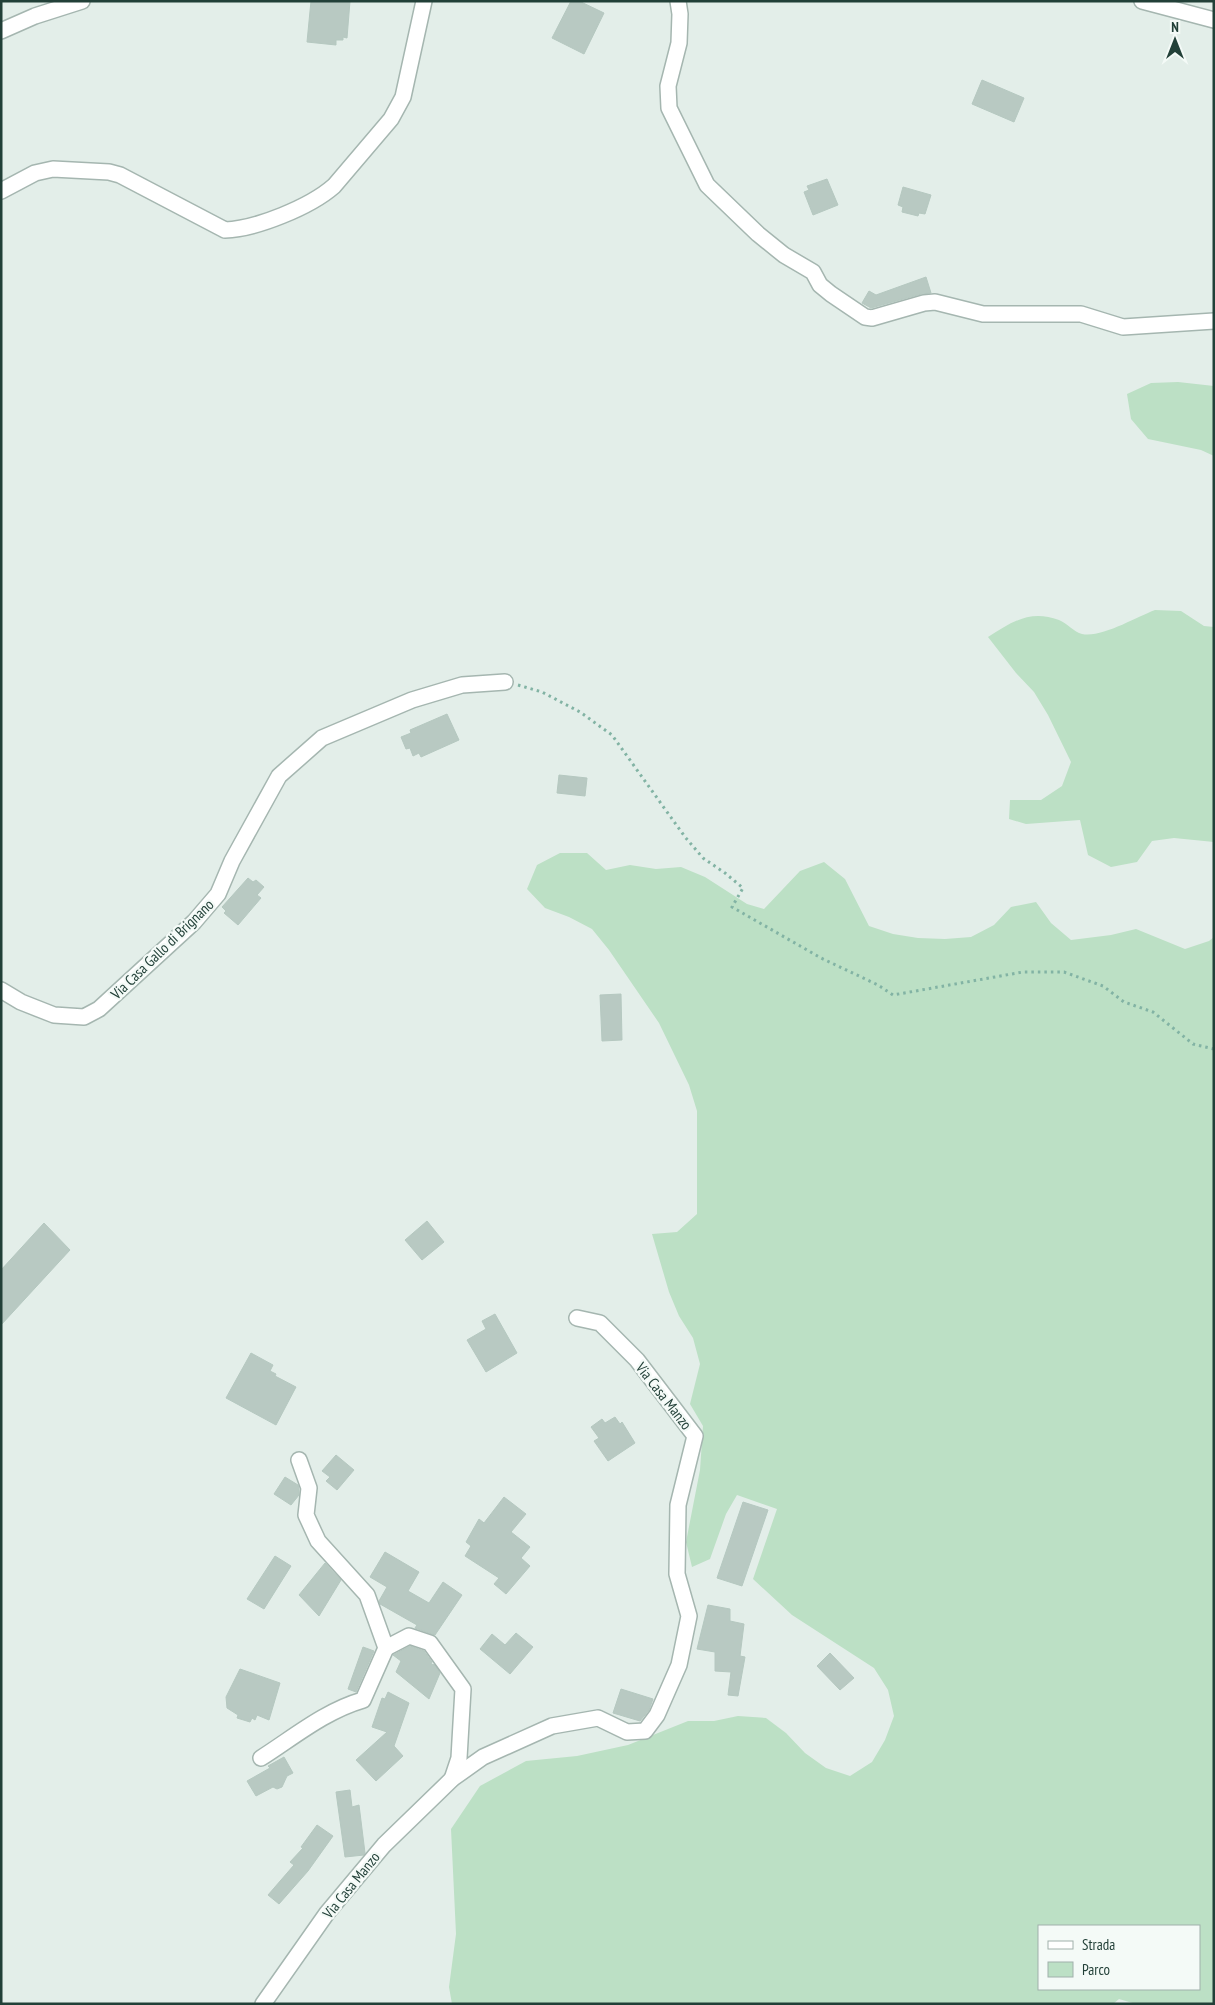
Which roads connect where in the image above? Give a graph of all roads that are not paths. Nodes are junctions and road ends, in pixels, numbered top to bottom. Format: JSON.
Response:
{"nodes":[{"id":1,"x":82,"y":1,"type":"edge"},
{"id":2,"x":424,"y":1,"type":"edge"},
{"id":3,"x":678,"y":1,"type":"edge"},
{"id":4,"x":1142,"y":1,"type":"edge"},
{"id":5,"x":34,"y":9,"type":"edge"},
{"id":6,"x":1214,"y":20,"type":"edge"},
{"id":7,"x":1,"y":30,"type":"edge"},
{"id":8,"x":1,"y":191,"type":"edge"},
{"id":9,"x":1214,"y":321,"type":"edge"},
{"id":10,"x":506,"y":682,"type":"road end"},
{"id":11,"x":1,"y":990,"type":"edge"},
{"id":12,"x":578,"y":1318,"type":"dead end"},
{"id":13,"x":299,"y":1460,"type":"dead end"},
{"id":14,"x":386,"y":1648,"type":"junction"},
{"id":15,"x":261,"y":1758,"type":"dead end"},
{"id":16,"x":452,"y":1779,"type":"junction"},
{"id":17,"x":264,"y":2004,"type":"edge"}],
"edges":[{"from":1,"to":5,"type":"street"},
{"from":2,"to":8,"type":"street"},
{"from":3,"to":9,"type":"street"},
{"from":4,"to":6,"type":"street"},
{"from":5,"to":7,"type":"street"},
{"from":10,"to":11,"type":"street","name":"Via Casa Gallo di Brignano"},
{"from":12,"to":16,"type":"street","name":"Via Casa Manzo"},
{"from":13,"to":14,"type":"street"},
{"from":14,"to":15,"type":"street"},
{"from":14,"to":16,"type":"street"},
{"from":16,"to":17,"type":"street","name":"Via Casa Manzo"}]}
